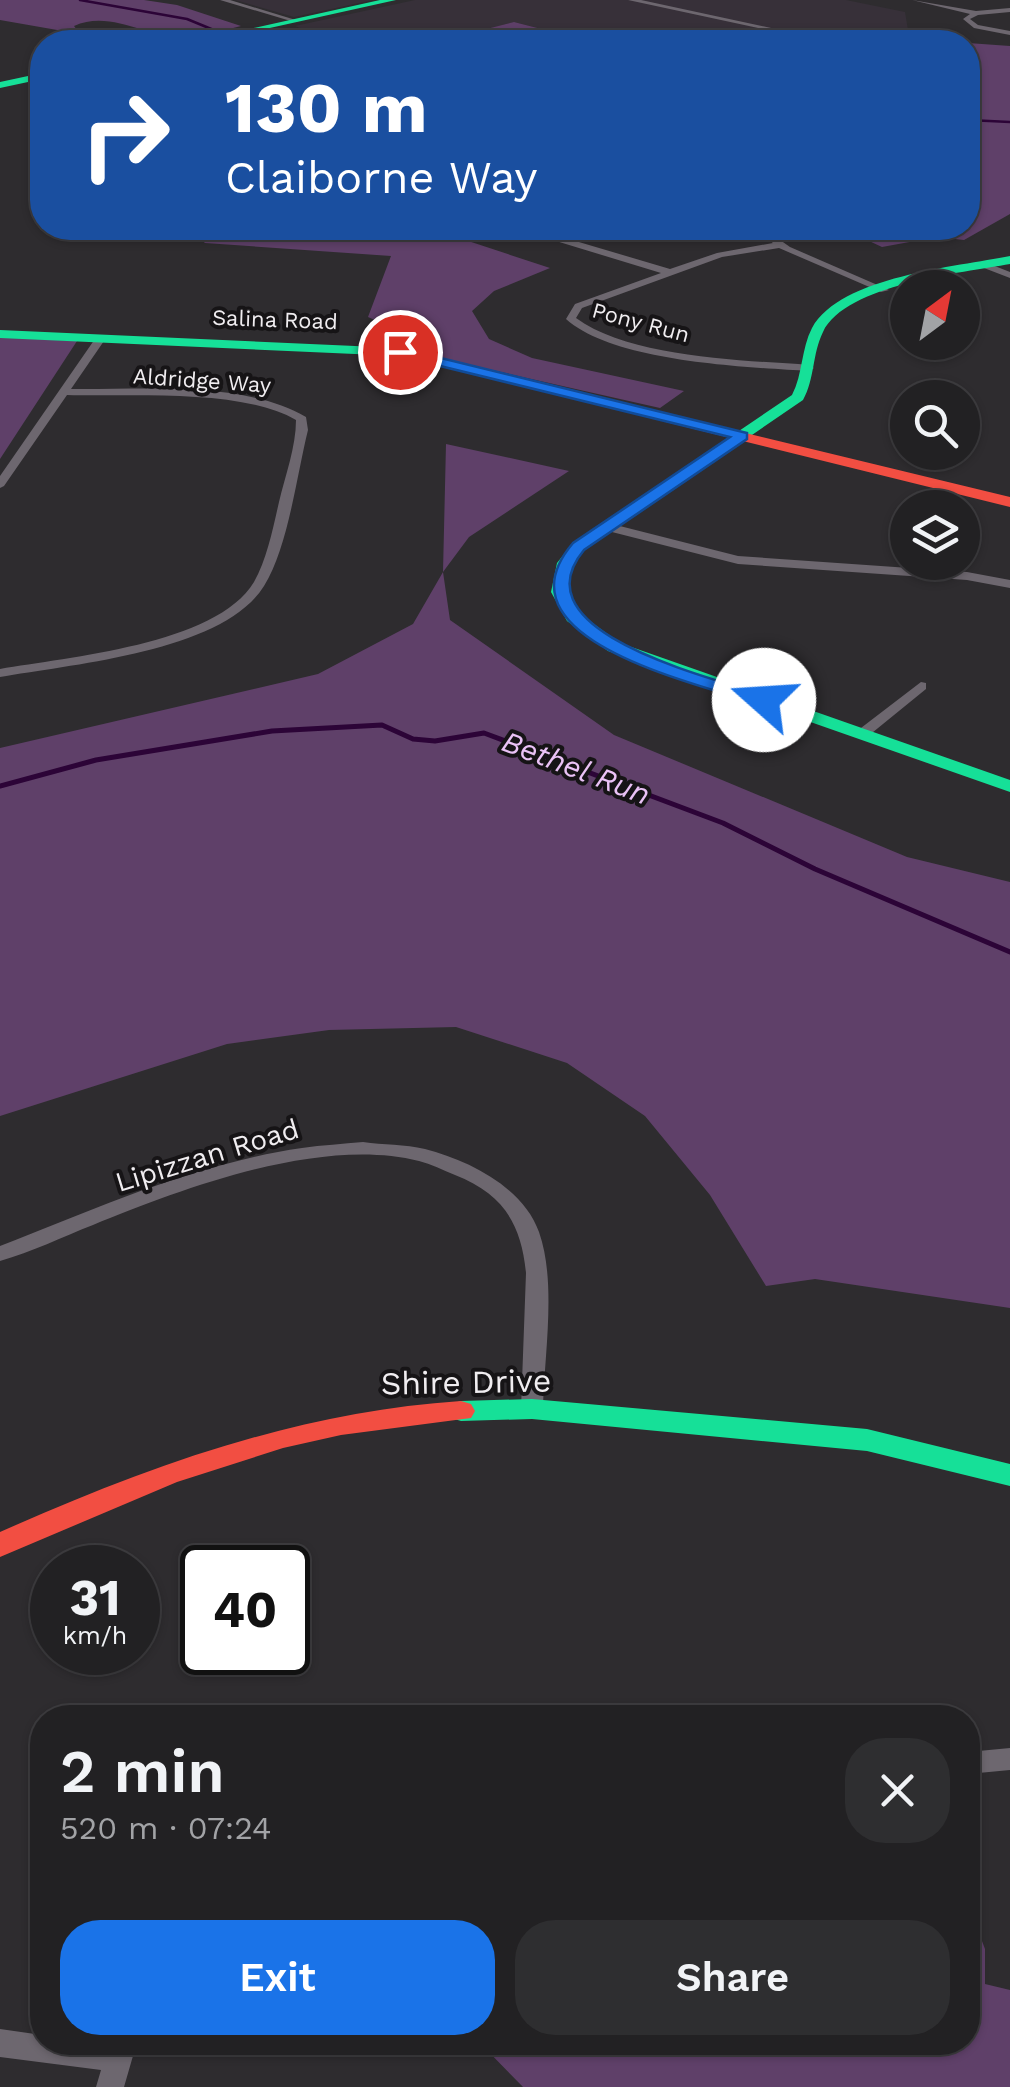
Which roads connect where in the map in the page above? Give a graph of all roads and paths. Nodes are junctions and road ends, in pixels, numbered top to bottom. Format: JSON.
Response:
{"nodes":[{"id":1,"x":224,"y":0,"type":"edge"},
{"id":2,"x":392,"y":0,"type":"edge"},
{"id":3,"x":632,"y":0,"type":"edge"},
{"id":4,"x":915,"y":0,"type":"edge"},
{"id":5,"x":1010,"y":10,"type":"edge"},
{"id":6,"x":976,"y":13,"type":"junction"},
{"id":7,"x":296,"y":21,"type":"junction"},
{"id":8,"x":253,"y":30,"type":"edge"},
{"id":9,"x":777,"y":30,"type":"edge"},
{"id":10,"x":1010,"y":33,"type":"edge"},
{"id":11,"x":30,"y":79,"type":"edge"},
{"id":12,"x":0,"y":86,"type":"edge"},
{"id":13,"x":562,"y":240,"type":"edge"},
{"id":14,"x":773,"y":240,"type":"edge"},
{"id":15,"x":779,"y":245,"type":"junction"},
{"id":16,"x":999,"y":263,"type":"edge"},
{"id":17,"x":669,"y":272,"type":"junction"},
{"id":18,"x":1010,"y":274,"type":"edge"},
{"id":19,"x":884,"y":290,"type":"junction"},
{"id":20,"x":0,"y":334,"type":"edge"},
{"id":21,"x":102,"y":338,"type":"junction"},
{"id":22,"x":809,"y":368,"type":"junction"},
{"id":23,"x":64,"y":392,"type":"junction"},
{"id":24,"x":742,"y":436,"type":"junction"},
{"id":25,"x":0,"y":484,"type":"edge"},
{"id":26,"x":1010,"y":502,"type":"edge"},
{"id":27,"x":608,"y":527,"type":"junction"},
{"id":28,"x":1010,"y":584,"type":"edge"},
{"id":29,"x":0,"y":673,"type":"edge"},
{"id":30,"x":921,"y":686,"type":"dead end"},
{"id":31,"x":862,"y":734,"type":"junction"},
{"id":32,"x":1010,"y":786,"type":"edge"},
{"id":33,"x":0,"y":1254,"type":"edge"},
{"id":34,"x":532,"y":1410,"type":"junction"},
{"id":35,"x":1010,"y":1475,"type":"edge"},
{"id":36,"x":0,"y":1545,"type":"edge"},
{"id":37,"x":1010,"y":1758,"type":"edge"},
{"id":38,"x":980,"y":1762,"type":"edge"},
{"id":39,"x":0,"y":2043,"type":"edge"},
{"id":40,"x":30,"y":2048,"type":"edge"},
{"id":41,"x":70,"y":2055,"type":"edge"},
{"id":42,"x":117,"y":2063,"type":"edge"}],
"edges":[{"from":1,"to":7,"type":"street"},
{"from":2,"to":7,"type":"street"},
{"from":3,"to":9,"type":"street"},
{"from":4,"to":6,"type":"street"},
{"from":5,"to":6,"type":"street"},
{"from":6,"to":10,"type":"street"},
{"from":7,"to":8,"type":"street"},
{"from":11,"to":12,"type":"street"},
{"from":13,"to":17,"type":"street"},
{"from":14,"to":15,"type":"street"},
{"from":15,"to":17,"type":"street","name":"Pony Run"},
{"from":15,"to":19,"type":"street"},
{"from":16,"to":18,"type":"street"},
{"from":16,"to":19,"type":"street"},
{"from":17,"to":22,"type":"street","name":"Pony Run"},
{"from":19,"to":22,"type":"street"},
{"from":20,"to":21,"type":"street","name":"Salina Road"},
{"from":21,"to":23,"type":"street"},
{"from":21,"to":24,"type":"street","name":"Salina Road"},
{"from":22,"to":24,"type":"street"},
{"from":23,"to":25,"type":"street"},
{"from":23,"to":29,"type":"street","name":"Aldridge Way"},
{"from":24,"to":26,"type":"street","name":"Salina Road"},
{"from":24,"to":27,"type":"street"},
{"from":27,"to":28,"type":"street"},
{"from":27,"to":31,"type":"street"},
{"from":30,"to":31,"type":"street"},
{"from":31,"to":32,"type":"street"},
{"from":33,"to":34,"type":"street","name":"Lipizzan Road"},
{"from":34,"to":35,"type":"street","name":"Shire Drive"},
{"from":34,"to":36,"type":"street","name":"Shire Drive"},
{"from":37,"to":38,"type":"street"},
{"from":39,"to":40,"type":"street"},
{"from":41,"to":42,"type":"street"}]}
